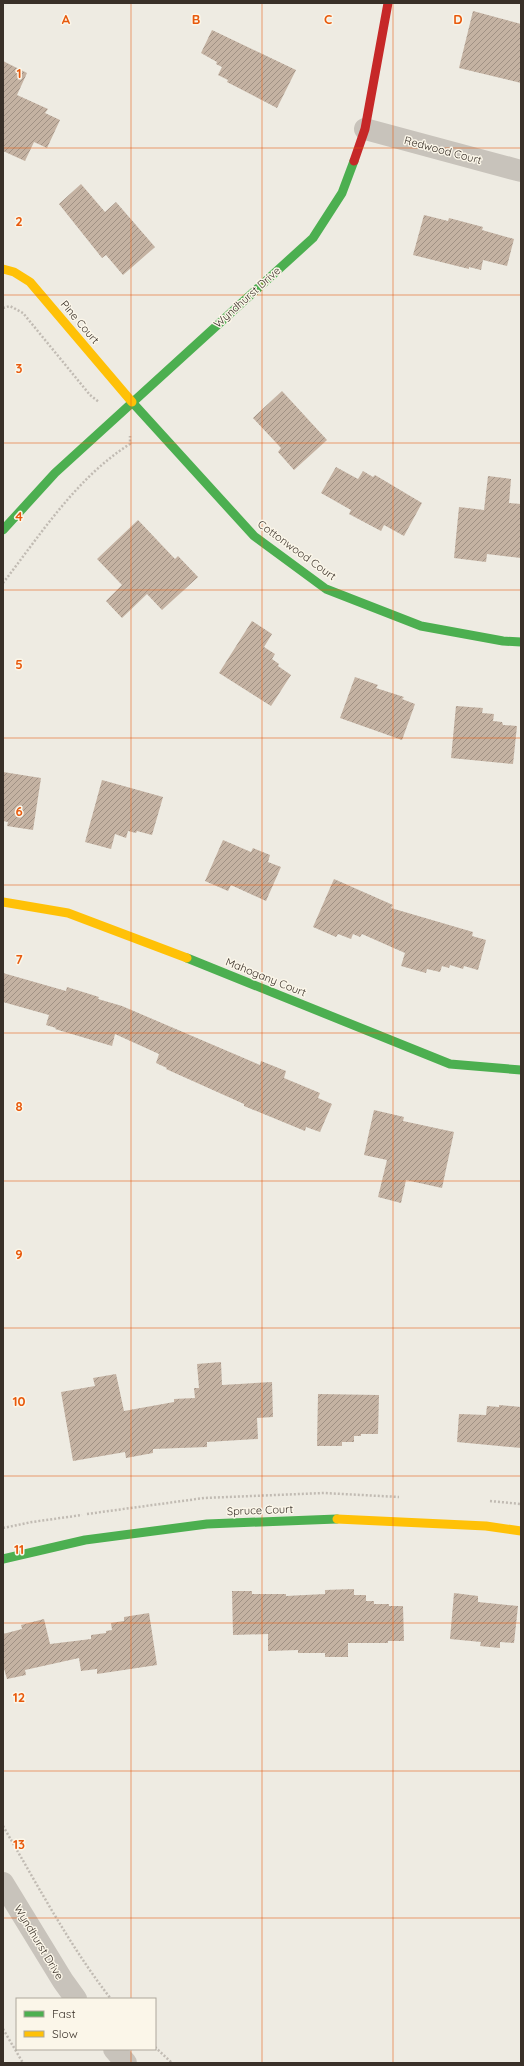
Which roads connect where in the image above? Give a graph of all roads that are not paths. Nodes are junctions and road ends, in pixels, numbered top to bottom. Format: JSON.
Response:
{"nodes":[{"id":1,"x":388,"y":3,"type":"edge"},
{"id":2,"x":365,"y":130,"type":"junction"},
{"id":3,"x":521,"y":171,"type":"edge"},
{"id":4,"x":3,"y":269,"type":"edge"},
{"id":5,"x":131,"y":401,"type":"junction"},
{"id":6,"x":3,"y":530,"type":"edge"},
{"id":7,"x":521,"y":642,"type":"edge"},
{"id":8,"x":3,"y":902,"type":"edge"},
{"id":9,"x":521,"y":1070,"type":"edge"},
{"id":10,"x":521,"y":1531,"type":"edge"},
{"id":11,"x":3,"y":1559,"type":"edge"},
{"id":12,"x":3,"y":1883,"type":"edge"},
{"id":13,"x":75,"y":1998,"type":"edge"},
{"id":14,"x":115,"y":2050,"type":"edge"},
{"id":15,"x":126,"y":2063,"type":"edge"}],
"edges":[{"from":1,"to":2,"type":"street","name":"Wyndhurst Drive"},
{"from":2,"to":3,"type":"street","name":"Redwood Court"},
{"from":2,"to":5,"type":"street","name":"Wyndhurst Drive"},
{"from":4,"to":5,"type":"street","name":"Pine Court"},
{"from":5,"to":6,"type":"street","name":"Wyndhurst Drive"},
{"from":5,"to":7,"type":"street","name":"Cottonwood Court"},
{"from":8,"to":9,"type":"street","name":"Mahogany Court"},
{"from":10,"to":11,"type":"street","name":"Spruce Court"},
{"from":12,"to":13,"type":"street","name":"Wyndhurst Drive"},
{"from":14,"to":15,"type":"street"}]}
